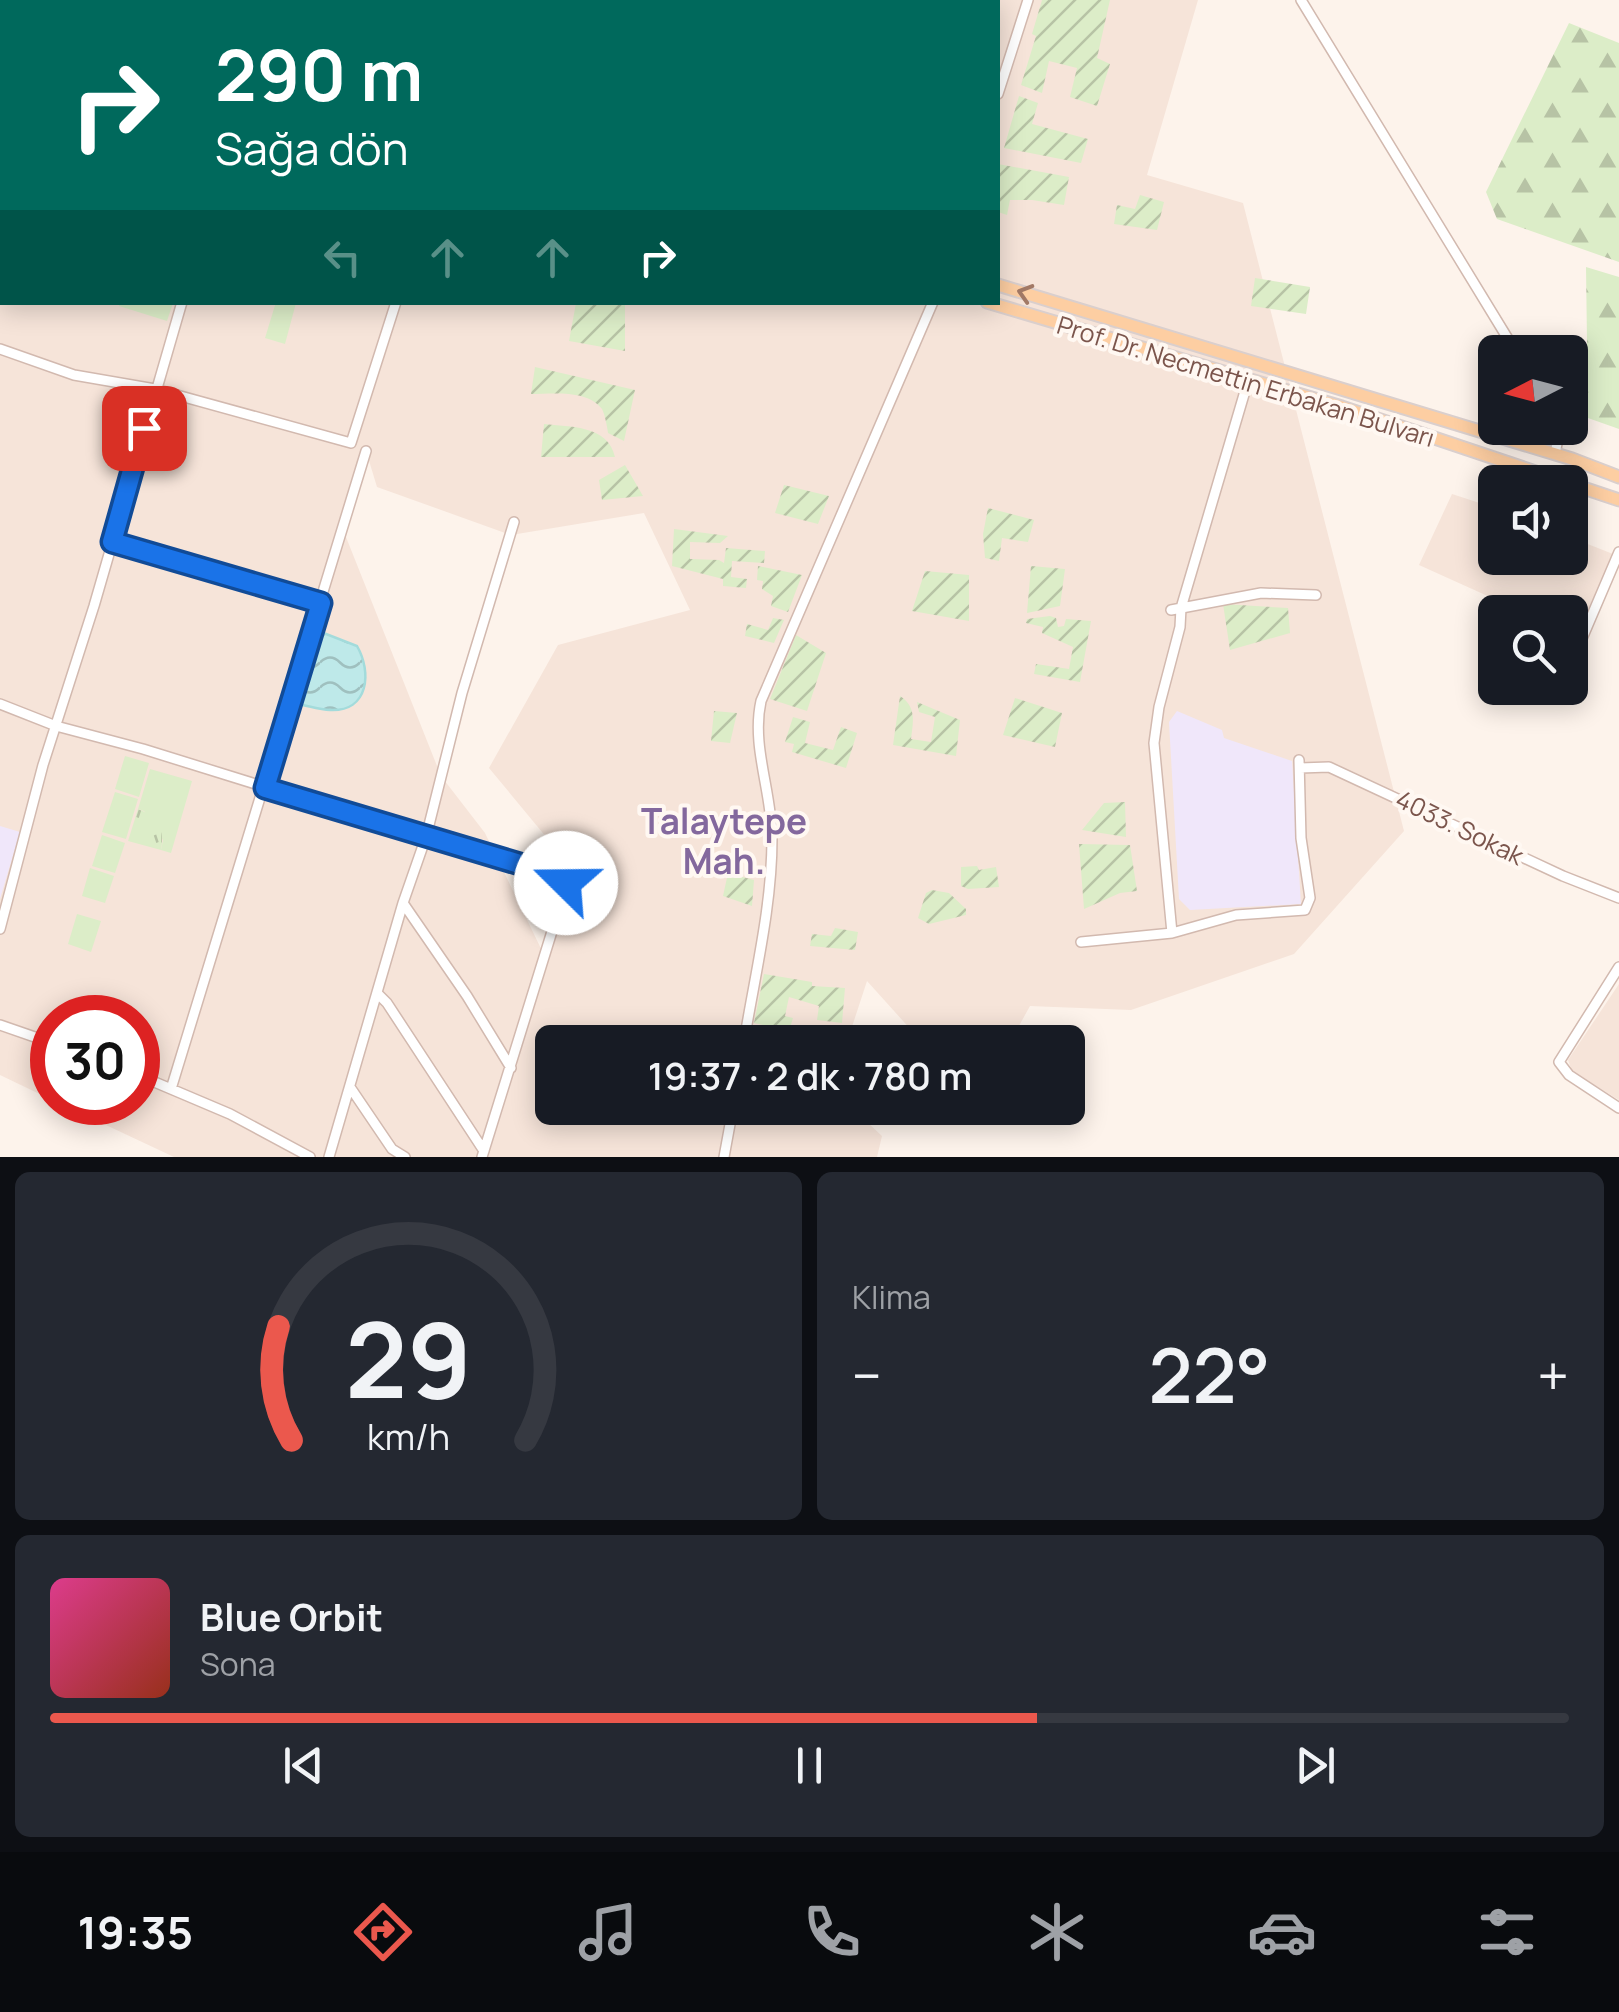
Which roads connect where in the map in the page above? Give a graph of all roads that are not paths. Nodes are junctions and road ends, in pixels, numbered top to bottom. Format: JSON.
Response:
{"nodes":[{"id":1,"x":1028,"y":0,"type":"edge"},
{"id":2,"x":1301,"y":0,"type":"edge"},
{"id":3,"x":1000,"y":88,"type":"edge"},
{"id":4,"x":1000,"y":285,"type":"edge"},
{"id":5,"x":181,"y":305,"type":"edge"},
{"id":6,"x":395,"y":305,"type":"edge"},
{"id":7,"x":931,"y":305,"type":"edge"},
{"id":8,"x":997,"y":305,"type":"edge"},
{"id":9,"x":1506,"y":335,"type":"edge"},
{"id":10,"x":0,"y":349,"type":"edge"},
{"id":11,"x":1248,"y":381,"type":"junction"},
{"id":12,"x":155,"y":389,"type":"junction"},
{"id":13,"x":1557,"y":445,"type":"edge"},
{"id":14,"x":366,"y":451,"type":"dead end"},
{"id":15,"x":1555,"y":454,"type":"junction"},
{"id":16,"x":1619,"y":478,"type":"edge"},
{"id":17,"x":1619,"y":500,"type":"edge"},
{"id":18,"x":514,"y":522,"type":"dead end"},
{"id":19,"x":112,"y":542,"type":"junction"},
{"id":20,"x":1619,"y":552,"type":"edge"},
{"id":21,"x":1316,"y":595,"type":"dead end"},
{"id":22,"x":321,"y":603,"type":"junction"},
{"id":23,"x":1176,"y":609,"type":"junction"},
{"id":24,"x":1588,"y":625,"type":"edge"},
{"id":25,"x":0,"y":704,"type":"edge"},
{"id":26,"x":56,"y":726,"type":"junction"},
{"id":27,"x":265,"y":788,"type":"junction"},
{"id":28,"x":426,"y":837,"type":"junction"},
{"id":29,"x":1619,"y":898,"type":"edge"},
{"id":30,"x":403,"y":902,"type":"junction"},
{"id":31,"x":0,"y":928,"type":"edge"},
{"id":32,"x":1172,"y":933,"type":"junction"},
{"id":33,"x":1082,"y":942,"type":"dead end"},
{"id":34,"x":1619,"y":967,"type":"edge"},
{"id":35,"x":377,"y":993,"type":"junction"},
{"id":36,"x":0,"y":1025,"type":"edge"},
{"id":37,"x":747,"y":1025,"type":"edge"},
{"id":38,"x":30,"y":1035,"type":"edge"},
{"id":39,"x":510,"y":1068,"type":"junction"},
{"id":40,"x":160,"y":1085,"type":"edge"},
{"id":41,"x":350,"y":1086,"type":"junction"},
{"id":42,"x":170,"y":1089,"type":"junction"},
{"id":43,"x":1619,"y":1108,"type":"edge"},
{"id":44,"x":730,"y":1125,"type":"edge"},
{"id":45,"x":483,"y":1154,"type":"edge"},
{"id":46,"x":310,"y":1157,"type":"edge"},
{"id":47,"x":329,"y":1157,"type":"edge"},
{"id":48,"x":405,"y":1157,"type":"edge"},
{"id":49,"x":724,"y":1157,"type":"edge"}],
"edges":[{"from":1,"to":3,"type":"street"},
{"from":2,"to":9,"type":"street"},
{"from":15,"to":4,"type":"main road","name":"Prof. Dr. Necmettin Erbakan Bulvarı","one_way":true},
{"from":5,"to":12,"type":"street"},
{"from":6,"to":12,"type":"street"},
{"from":7,"to":37,"type":"street"},
{"from":8,"to":11,"type":"main road","name":"Prof. Dr. Necmettin Erbakan Bulvarı"},
{"from":10,"to":12,"type":"street"},
{"from":11,"to":17,"type":"main road","name":"Prof. Dr. Necmettin Erbakan Bulvarı"},
{"from":11,"to":23,"type":"street"},
{"from":12,"to":19,"type":"street"},
{"from":13,"to":15,"type":"street"},
{"from":14,"to":22,"type":"street"},
{"from":15,"to":16,"type":"main road","name":"Prof. Dr. Necmettin Erbakan Bulvarı"},
{"from":18,"to":28,"type":"street"},
{"from":19,"to":22,"type":"street"},
{"from":19,"to":26,"type":"street"},
{"from":20,"to":24,"type":"street"},
{"from":21,"to":23,"type":"street"},
{"from":22,"to":27,"type":"street"},
{"from":23,"to":32,"type":"street"},
{"from":25,"to":26,"type":"street"},
{"from":26,"to":27,"type":"street"},
{"from":26,"to":31,"type":"street"},
{"from":27,"to":28,"type":"street"},
{"from":27,"to":42,"type":"street"},
{"from":28,"to":30,"type":"street"},
{"from":28,"to":39,"type":"street"},
{"from":29,"to":32,"type":"street","name":"4033. Sokak"},
{"from":30,"to":35,"type":"street"},
{"from":30,"to":39,"type":"street"},
{"from":32,"to":33,"type":"street"},
{"from":34,"to":43,"type":"street"},
{"from":35,"to":41,"type":"street"},
{"from":35,"to":45,"type":"street"},
{"from":36,"to":38,"type":"street"},
{"from":39,"to":45,"type":"street"},
{"from":40,"to":42,"type":"street"},
{"from":41,"to":47,"type":"street"},
{"from":41,"to":48,"type":"street"},
{"from":42,"to":46,"type":"street"},
{"from":44,"to":49,"type":"street"}]}
